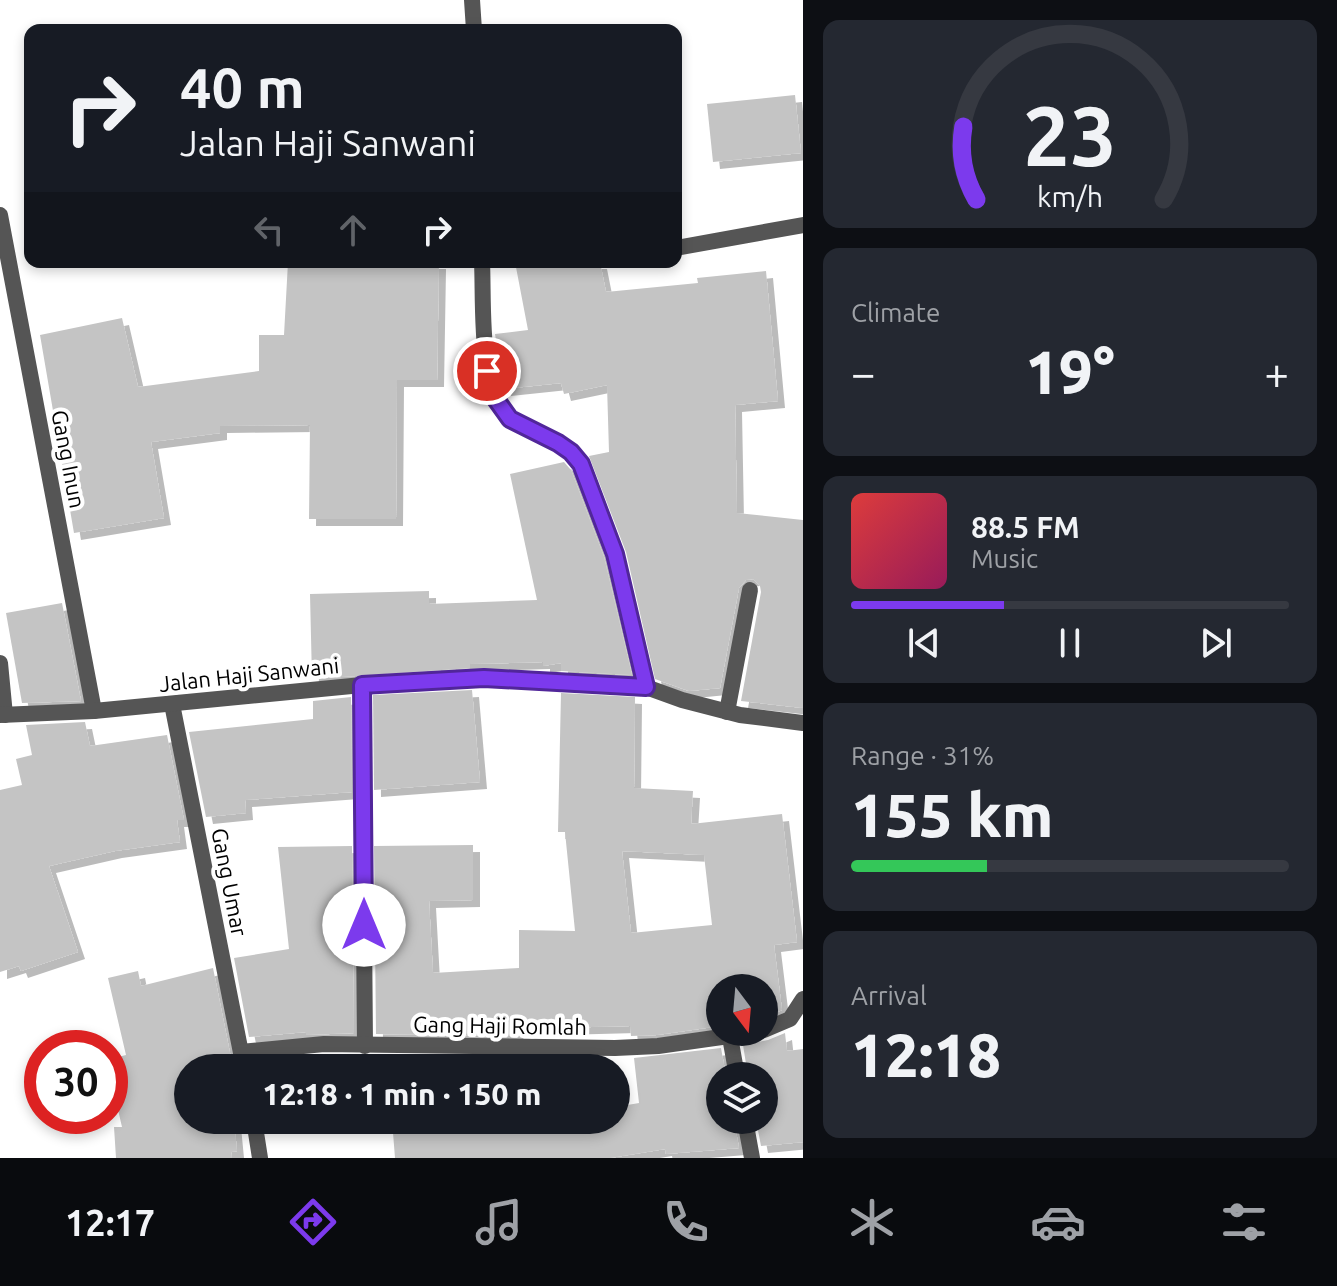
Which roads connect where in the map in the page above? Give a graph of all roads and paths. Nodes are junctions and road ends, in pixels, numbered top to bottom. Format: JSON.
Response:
{"nodes":[{"id":1,"x":472,"y":0,"type":"edge"},
{"id":2,"x":474,"y":24,"type":"edge"},
{"id":3,"x":0,"y":215,"type":"edge"},
{"id":4,"x":803,"y":225,"type":"edge"},
{"id":5,"x":682,"y":247,"type":"edge"},
{"id":6,"x":482,"y":268,"type":"edge"},
{"id":7,"x":750,"y":590,"type":"dead end"},
{"id":8,"x":0,"y":663,"type":"edge"},
{"id":9,"x":362,"y":685,"type":"junction"},
{"id":10,"x":646,"y":687,"type":"junction"},
{"id":11,"x":172,"y":704,"type":"junction"},
{"id":12,"x":94,"y":711,"type":"junction"},
{"id":13,"x":727,"y":712,"type":"junction"},
{"id":14,"x":3,"y":715,"type":"edge"},
{"id":15,"x":803,"y":723,"type":"edge"},
{"id":16,"x":803,"y":999,"type":"edge"},
{"id":17,"x":778,"y":1024,"type":"edge"},
{"id":18,"x":706,"y":1039,"type":"edge"},
{"id":19,"x":365,"y":1046,"type":"junction"},
{"id":20,"x":242,"y":1054,"type":"edge"},
{"id":21,"x":273,"y":1054,"type":"edge"},
{"id":22,"x":256,"y":1134,"type":"edge"},
{"id":23,"x":748,"y":1134,"type":"edge"},
{"id":24,"x":260,"y":1158,"type":"edge"},
{"id":25,"x":752,"y":1158,"type":"edge"}],
"edges":[{"from":1,"to":2,"type":"street"},
{"from":3,"to":12,"type":"street","name":"Gang Inun"},
{"from":4,"to":5,"type":"street"},
{"from":6,"to":10,"type":"street"},
{"from":7,"to":13,"type":"street"},
{"from":8,"to":14,"type":"street"},
{"from":9,"to":10,"type":"street","name":"Jalan Haji Sanwani"},
{"from":9,"to":11,"type":"street","name":"Jalan Haji Sanwani"},
{"from":9,"to":19,"type":"street"},
{"from":10,"to":13,"type":"street","name":"Jalan Haji Sanwani"},
{"from":11,"to":12,"type":"street","name":"Jalan Haji Sanwani"},
{"from":11,"to":20,"type":"street","name":"Gang Umar"},
{"from":12,"to":14,"type":"street","name":"Jalan Haji Sanwani"},
{"from":13,"to":15,"type":"street","name":"Jalan Haji Sanwani"},
{"from":16,"to":17,"type":"street"},
{"from":18,"to":19,"type":"street","name":"Gang Haji Romlah"},
{"from":19,"to":21,"type":"street","name":"Gang Haji Romlah"},
{"from":22,"to":24,"type":"street"},
{"from":23,"to":25,"type":"street"}]}
